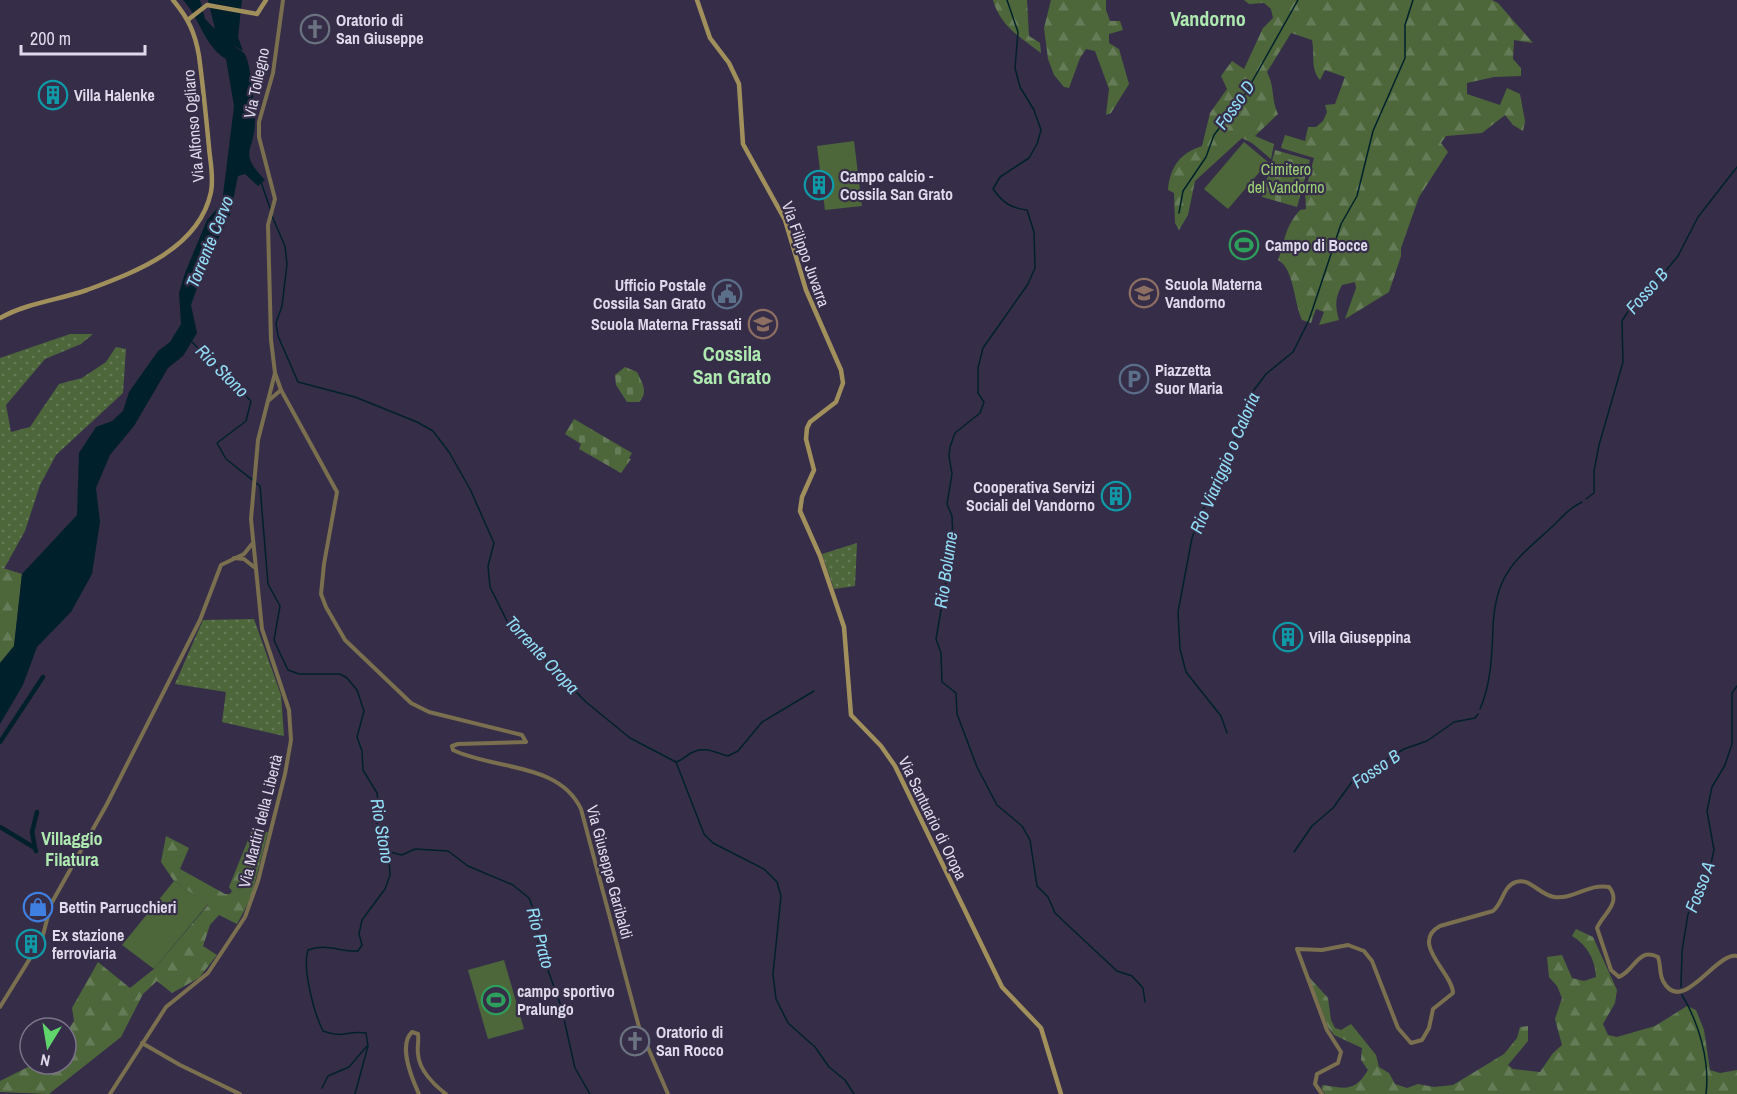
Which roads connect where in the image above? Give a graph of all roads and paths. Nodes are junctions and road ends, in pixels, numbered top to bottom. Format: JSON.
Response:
{"nodes":[{"id":1,"x":173,"y":0,"type":"edge"},
{"id":2,"x":267,"y":0,"type":"edge"},
{"id":3,"x":283,"y":0,"type":"edge"},
{"id":4,"x":697,"y":0,"type":"edge"},
{"id":5,"x":190,"y":18,"type":"junction"},
{"id":6,"x":0,"y":318,"type":"edge"},
{"id":7,"x":275,"y":373,"type":"junction"},
{"id":8,"x":281,"y":390,"type":"junction"},
{"id":9,"x":269,"y":394,"type":"junction"},
{"id":10,"x":276,"y":396,"type":"junction"},
{"id":11,"x":287,"y":400,"type":"junction"},
{"id":12,"x":267,"y":403,"type":"junction"},
{"id":13,"x":800,"y":511,"type":"joint"},
{"id":14,"x":253,"y":540,"type":"junction"},
{"id":15,"x":244,"y":556,"type":"junction"},
{"id":16,"x":254,"y":556,"type":"junction"},
{"id":17,"x":255,"y":568,"type":"junction"},
{"id":18,"x":1737,"y":956,"type":"edge"},
{"id":19,"x":0,"y":1007,"type":"edge"},
{"id":20,"x":142,"y":1043,"type":"junction"},
{"id":21,"x":110,"y":1094,"type":"edge"},
{"id":22,"x":240,"y":1094,"type":"edge"},
{"id":23,"x":419,"y":1094,"type":"edge"},
{"id":24,"x":446,"y":1094,"type":"edge"},
{"id":25,"x":668,"y":1094,"type":"edge"},
{"id":26,"x":1061,"y":1094,"type":"edge"},
{"id":27,"x":1322,"y":1094,"type":"edge"}],
"edges":[{"from":1,"to":5,"type":"main road"},
{"from":2,"to":5,"type":"main road"},
{"from":3,"to":7,"type":"street","name":"Via Tollegno"},
{"from":4,"to":13,"type":"main road","name":"Via Filippo Juvarra"},
{"from":5,"to":6,"type":"main road","name":"Via Alfonso Ogliaro"},
{"from":7,"to":8,"type":"street","name":"Via Giuseppe Garibaldi"},
{"from":7,"to":9,"type":"street"},
{"from":8,"to":9,"type":"street"},
{"from":8,"to":10,"type":"street"},
{"from":8,"to":11,"type":"street","name":"Via Giuseppe Garibaldi"},
{"from":9,"to":12,"type":"street"},
{"from":10,"to":11,"type":"street"},
{"from":10,"to":12,"type":"street"},
{"from":11,"to":25,"type":"street","name":"Via Giuseppe Garibaldi"},
{"from":12,"to":14,"type":"street","name":"Via Martiri della Libertà"},
{"from":13,"to":26,"type":"main road","name":"Via Santuario di Oropa"},
{"from":14,"to":15,"type":"street"},
{"from":14,"to":16,"type":"street","name":"Via Martiri della Libertà"},
{"from":15,"to":16,"type":"street"},
{"from":15,"to":17,"type":"street"},
{"from":15,"to":19,"type":"street"},
{"from":16,"to":17,"type":"street","name":"Via Martiri della Libertà"},
{"from":17,"to":20,"type":"street","name":"Via Martiri della Libertà"},
{"from":18,"to":27,"type":"street"},
{"from":20,"to":21,"type":"street","name":"Via Martiri della Libertà"},
{"from":20,"to":22,"type":"street"},
{"from":23,"to":24,"type":"street"}]}
